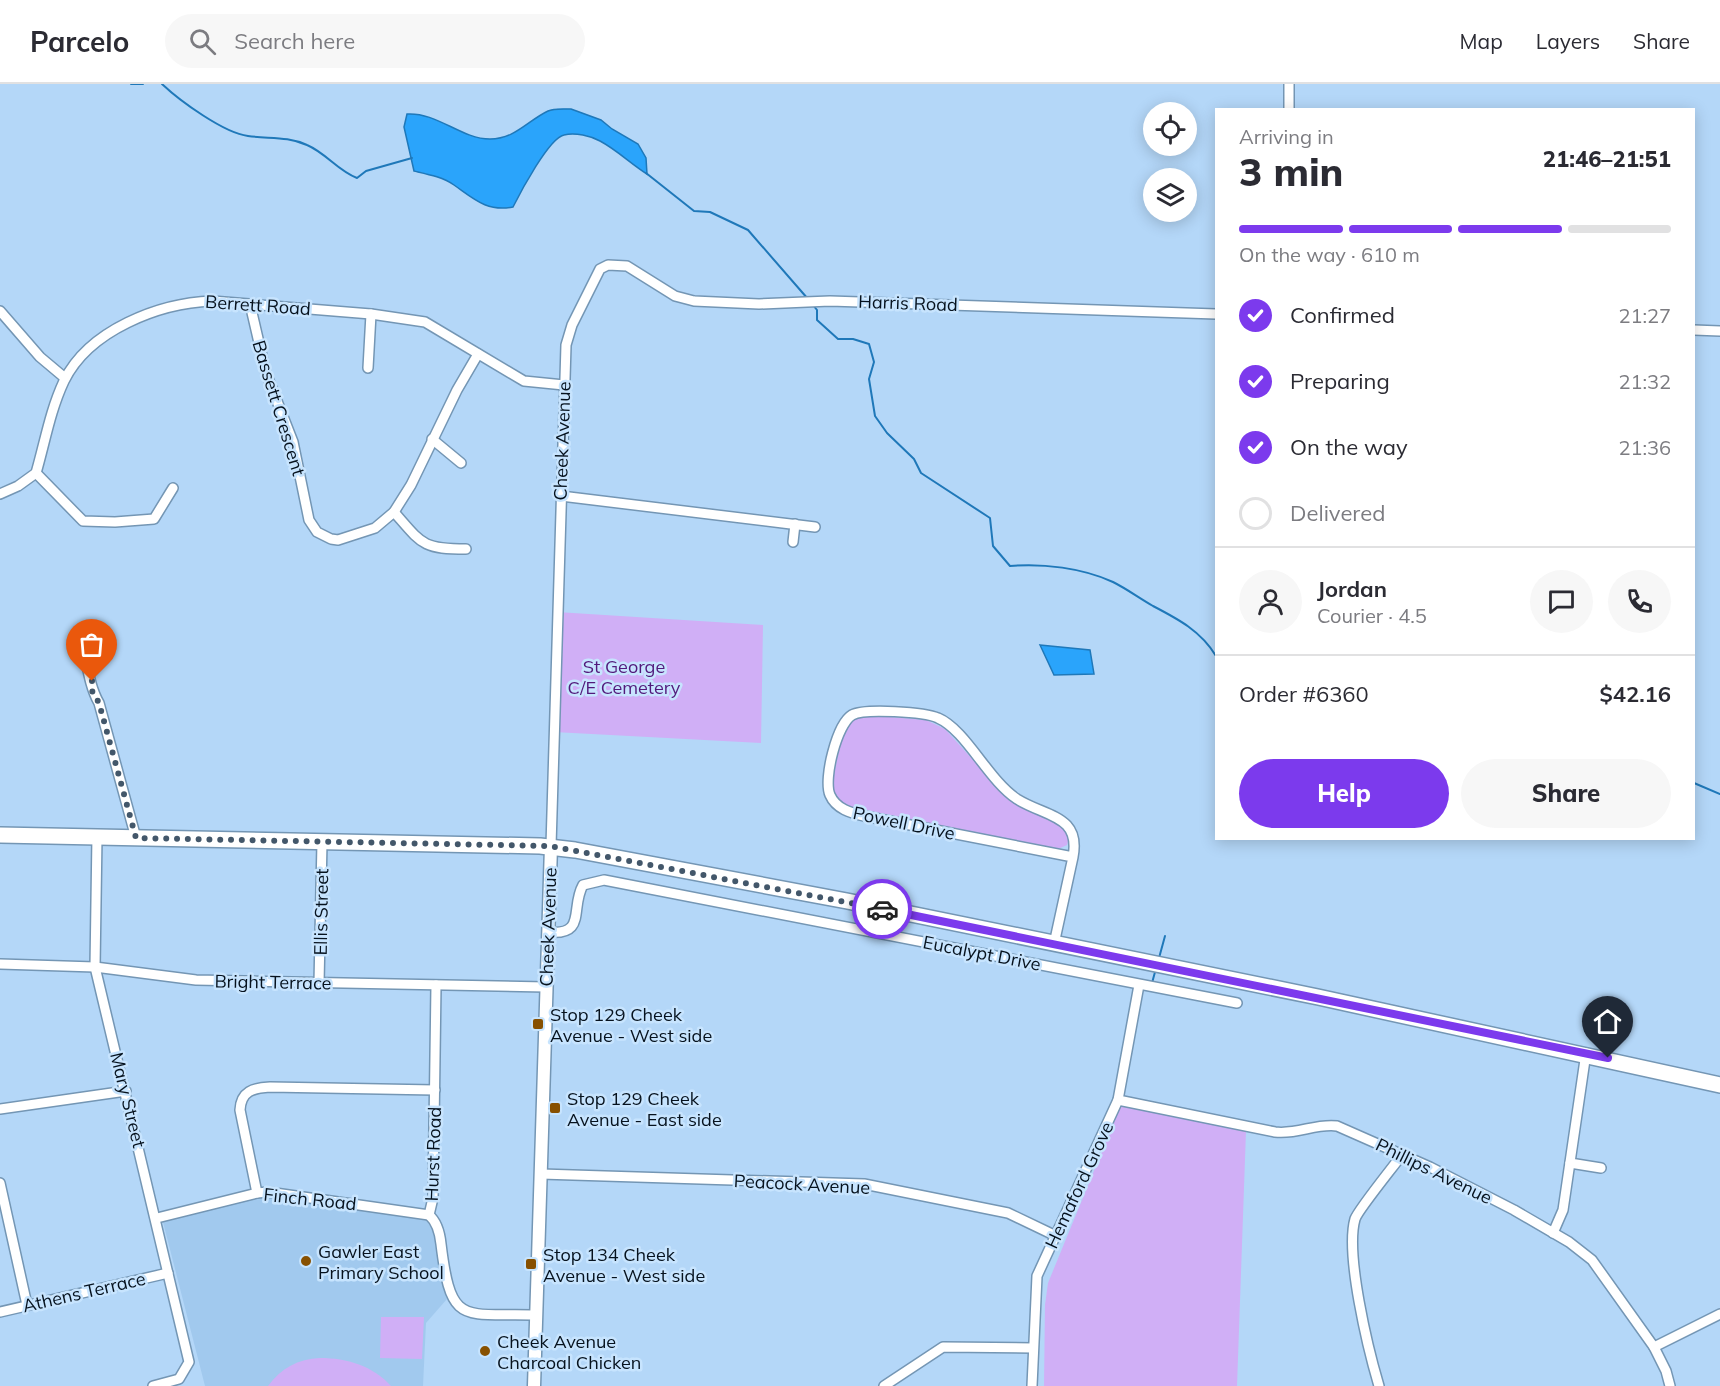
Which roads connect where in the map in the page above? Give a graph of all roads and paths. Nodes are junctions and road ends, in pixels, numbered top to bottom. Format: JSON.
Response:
{"nodes":[{"id":1,"x":1289,"y":84,"type":"edge"},
{"id":2,"x":1289,"y":108,"type":"edge"},
{"id":3,"x":604,"y":267,"type":"joint"},
{"id":4,"x":250,"y":304,"type":"junction"},
{"id":5,"x":0,"y":310,"type":"edge"},
{"id":6,"x":370,"y":314,"type":"junction"},
{"id":7,"x":1215,"y":314,"type":"edge"},
{"id":8,"x":1695,"y":330,"type":"edge"},
{"id":9,"x":1720,"y":331,"type":"edge"},
{"id":10,"x":478,"y":354,"type":"junction"},
{"id":11,"x":368,"y":368,"type":"dead end"},
{"id":12,"x":65,"y":378,"type":"junction"},
{"id":13,"x":564,"y":385,"type":"junction"},
{"id":14,"x":432,"y":439,"type":"junction"},
{"id":15,"x":461,"y":463,"type":"dead end"},
{"id":16,"x":36,"y":473,"type":"junction"},
{"id":17,"x":173,"y":488,"type":"dead end"},
{"id":18,"x":0,"y":494,"type":"edge"},
{"id":19,"x":561,"y":496,"type":"junction"},
{"id":20,"x":394,"y":512,"type":"junction"},
{"id":21,"x":795,"y":524,"type":"junction"},
{"id":22,"x":815,"y":526,"type":"dead end"},
{"id":23,"x":792,"y":542,"type":"dead end"},
{"id":24,"x":466,"y":549,"type":"dead end"},
{"id":25,"x":81,"y":638,"type":"dead end"},
{"id":26,"x":0,"y":835,"type":"edge"},
{"id":27,"x":97,"y":836,"type":"junction"},
{"id":28,"x":136,"y":838,"type":"junction"},
{"id":29,"x":322,"y":842,"type":"junction"},
{"id":30,"x":550,"y":846,"type":"junction"},
{"id":31,"x":1073,"y":857,"type":"junction"},
{"id":32,"x":548,"y":932,"type":"junction"},
{"id":33,"x":1054,"y":944,"type":"junction"},
{"id":34,"x":0,"y":964,"type":"edge"},
{"id":35,"x":95,"y":967,"type":"junction"},
{"id":36,"x":319,"y":983,"type":"junction"},
{"id":37,"x":436,"y":985,"type":"junction"},
{"id":38,"x":1139,"y":985,"type":"junction"},
{"id":39,"x":546,"y":987,"type":"junction"},
{"id":40,"x":1238,"y":1003,"type":"dead end"},
{"id":41,"x":1586,"y":1053,"type":"junction"},
{"id":42,"x":1720,"y":1084,"type":"edge"},
{"id":43,"x":435,"y":1090,"type":"junction"},
{"id":44,"x":126,"y":1091,"type":"junction"},
{"id":45,"x":1118,"y":1100,"type":"junction"},
{"id":46,"x":0,"y":1110,"type":"edge"},
{"id":47,"x":1401,"y":1156,"type":"junction"},
{"id":48,"x":1570,"y":1163,"type":"junction"},
{"id":49,"x":1601,"y":1168,"type":"dead end"},
{"id":50,"x":541,"y":1174,"type":"junction"},
{"id":51,"x":0,"y":1183,"type":"edge"},
{"id":52,"x":257,"y":1193,"type":"junction"},
{"id":53,"x":429,"y":1215,"type":"junction"},
{"id":54,"x":157,"y":1218,"type":"junction"},
{"id":55,"x":1553,"y":1233,"type":"junction"},
{"id":56,"x":1054,"y":1235,"type":"junction"},
{"id":57,"x":168,"y":1273,"type":"junction"},
{"id":58,"x":27,"y":1305,"type":"junction"},
{"id":59,"x":0,"y":1312,"type":"edge"},
{"id":60,"x":1720,"y":1314,"type":"edge"},
{"id":61,"x":536,"y":1315,"type":"junction"},
{"id":62,"x":1654,"y":1347,"type":"junction"},
{"id":63,"x":1033,"y":1348,"type":"junction"},
{"id":64,"x":153,"y":1386,"type":"edge"},
{"id":65,"x":534,"y":1386,"type":"edge"},
{"id":66,"x":884,"y":1386,"type":"edge"},
{"id":67,"x":1032,"y":1386,"type":"edge"},
{"id":68,"x":1379,"y":1386,"type":"edge"},
{"id":69,"x":1670,"y":1386,"type":"edge"}],
"edges":[{"from":1,"to":2,"type":"street"},
{"from":3,"to":7,"type":"street","name":"Harris Road"},
{"from":3,"to":13,"type":"street","name":"Cheek Avenue"},
{"from":4,"to":6,"type":"street","name":"Berrett Road"},
{"from":4,"to":12,"type":"street","name":"Berrett Road"},
{"from":4,"to":20,"type":"street","name":"Bassett Crescent"},
{"from":5,"to":12,"type":"street"},
{"from":6,"to":10,"type":"street","name":"Berrett Road"},
{"from":6,"to":11,"type":"street"},
{"from":8,"to":9,"type":"street"},
{"from":10,"to":13,"type":"street","name":"Berrett Road"},
{"from":10,"to":14,"type":"street","name":"Bassett Crescent"},
{"from":12,"to":16,"type":"street","name":"Berrett Road"},
{"from":13,"to":19,"type":"street","name":"Cheek Avenue"},
{"from":14,"to":15,"type":"street"},
{"from":14,"to":20,"type":"street","name":"Bassett Crescent"},
{"from":16,"to":17,"type":"street"},
{"from":16,"to":18,"type":"street"},
{"from":19,"to":21,"type":"street"},
{"from":19,"to":30,"type":"street","name":"Cheek Avenue"},
{"from":20,"to":24,"type":"street"},
{"from":21,"to":22,"type":"street"},
{"from":21,"to":23,"type":"street"},
{"from":25,"to":28,"type":"street"},
{"from":26,"to":27,"type":"main road"},
{"from":27,"to":28,"type":"main road"},
{"from":27,"to":35,"type":"street","name":"Mary Street"},
{"from":28,"to":29,"type":"main road"},
{"from":29,"to":30,"type":"main road"},
{"from":29,"to":36,"type":"street","name":"Ellis Street"},
{"from":30,"to":32,"type":"street","name":"Cheek Avenue"},
{"from":30,"to":33,"type":"main road"},
{"from":31,"to":31,"type":"street","name":"Powell Drive"},
{"from":31,"to":33,"type":"street","name":"Powell Drive"},
{"from":32,"to":38,"type":"street","name":"Eucalypt Drive"},
{"from":32,"to":39,"type":"street","name":"Cheek Avenue"},
{"from":33,"to":41,"type":"main road"},
{"from":34,"to":35,"type":"street","name":"Bright Terrace"},
{"from":35,"to":36,"type":"street","name":"Bright Terrace"},
{"from":35,"to":44,"type":"street","name":"Mary Street"},
{"from":36,"to":37,"type":"street","name":"Bright Terrace"},
{"from":37,"to":39,"type":"street","name":"Bright Terrace"},
{"from":37,"to":43,"type":"street","name":"Hurst Road"},
{"from":38,"to":40,"type":"street","name":"Eucalypt Drive"},
{"from":38,"to":45,"type":"street","name":"Hemaford Grove"},
{"from":39,"to":50,"type":"street","name":"Cheek Avenue"},
{"from":41,"to":42,"type":"main road"},
{"from":41,"to":48,"type":"street"},
{"from":43,"to":52,"type":"street"},
{"from":43,"to":53,"type":"street","name":"Hurst Road"},
{"from":44,"to":46,"type":"street"},
{"from":44,"to":54,"type":"street","name":"Mary Street"},
{"from":45,"to":47,"type":"street","name":"Phillips Avenue"},
{"from":45,"to":56,"type":"street","name":"Hemaford Grove"},
{"from":47,"to":55,"type":"street","name":"Phillips Avenue"},
{"from":47,"to":68,"type":"street"},
{"from":48,"to":49,"type":"street"},
{"from":48,"to":55,"type":"street"},
{"from":50,"to":56,"type":"street","name":"Peacock Avenue"},
{"from":50,"to":61,"type":"street","name":"Cheek Avenue"},
{"from":51,"to":58,"type":"street"},
{"from":52,"to":53,"type":"street","name":"Finch Road"},
{"from":52,"to":54,"type":"street","name":"Finch Road"},
{"from":53,"to":61,"type":"street","name":"Hurst Road"},
{"from":54,"to":57,"type":"street","name":"Mary Street"},
{"from":55,"to":62,"type":"street","name":"Phillips Avenue"},
{"from":56,"to":63,"type":"street","name":"Hemaford Grove"},
{"from":57,"to":58,"type":"street","name":"Athens Terrace"},
{"from":57,"to":64,"type":"street","name":"Mary Street"},
{"from":58,"to":59,"type":"street","name":"Athens Terrace"},
{"from":60,"to":62,"type":"street"},
{"from":61,"to":65,"type":"street","name":"Cheek Avenue"},
{"from":62,"to":69,"type":"street","name":"Phillips Avenue"},
{"from":63,"to":66,"type":"street"},
{"from":63,"to":67,"type":"street","name":"Hemaford Grove"}]}
